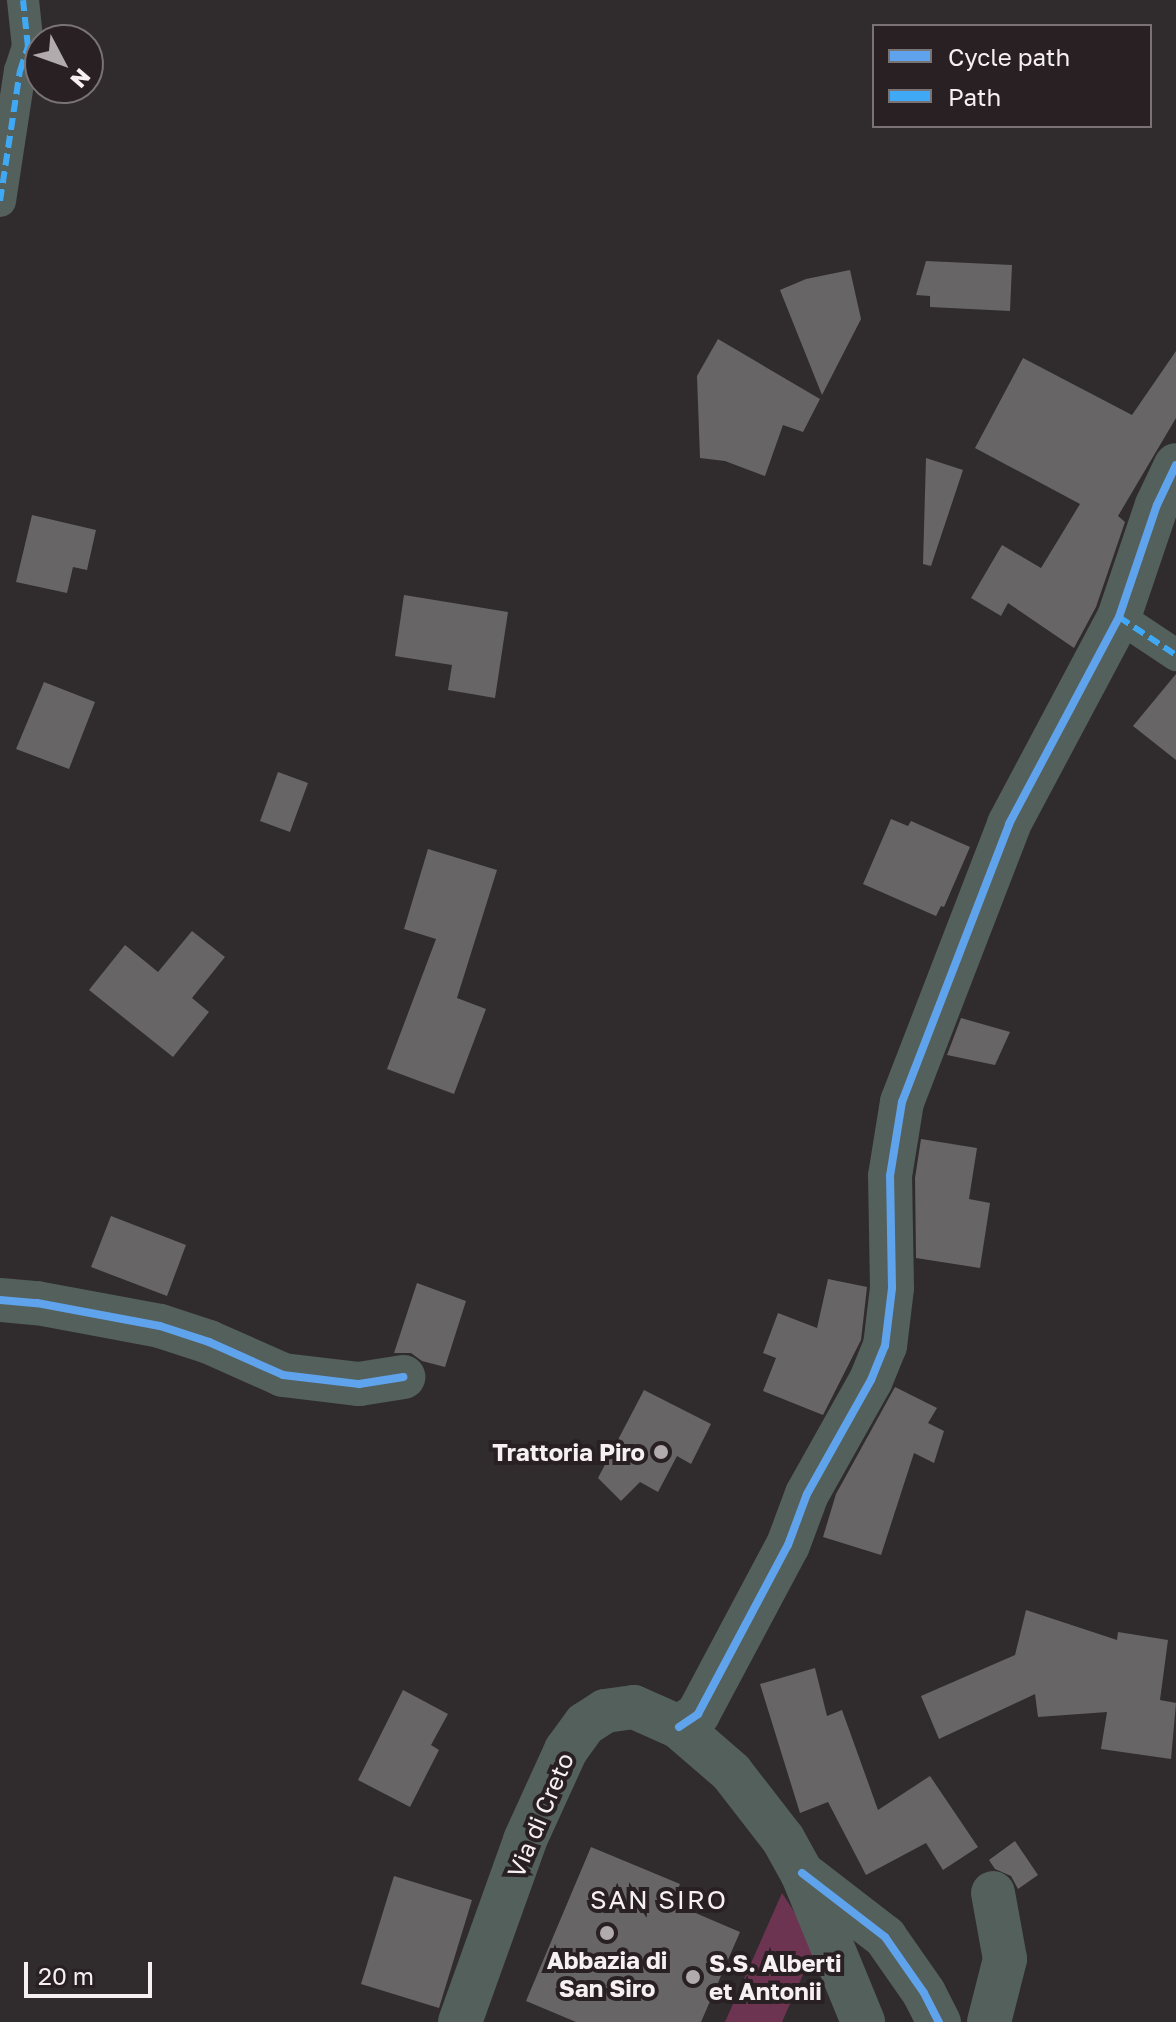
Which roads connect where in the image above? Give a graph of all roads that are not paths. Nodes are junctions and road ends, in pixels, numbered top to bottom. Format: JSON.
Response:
{"nodes":[{"id":1,"x":23,"y":0,"type":"edge"},
{"id":2,"x":0,"y":201,"type":"edge"},
{"id":3,"x":1176,"y":465,"type":"edge"},
{"id":4,"x":1119,"y":617,"type":"junction"},
{"id":5,"x":1176,"y":655,"type":"edge"},
{"id":6,"x":0,"y":1300,"type":"edge"},
{"id":7,"x":403,"y":1377,"type":"dead end"},
{"id":8,"x":679,"y":1727,"type":"junction"},
{"id":9,"x":802,"y":1873,"type":"junction"},
{"id":10,"x":993,"y":1893,"type":"dead end"},
{"id":11,"x":460,"y":2022,"type":"edge"},
{"id":12,"x":863,"y":2022,"type":"edge"},
{"id":13,"x":939,"y":2022,"type":"edge"},
{"id":14,"x":989,"y":2022,"type":"edge"}],
"edges":[{"from":1,"to":2,"type":"street"},
{"from":3,"to":4,"type":"street"},
{"from":4,"to":5,"type":"street"},
{"from":4,"to":8,"type":"street"},
{"from":6,"to":7,"type":"street"},
{"from":8,"to":9,"type":"street","name":"Via di Creto"},
{"from":8,"to":11,"type":"street","name":"Via di Creto"},
{"from":9,"to":12,"type":"street","name":"Via di Creto"},
{"from":9,"to":13,"type":"street"},
{"from":10,"to":14,"type":"street"}]}
